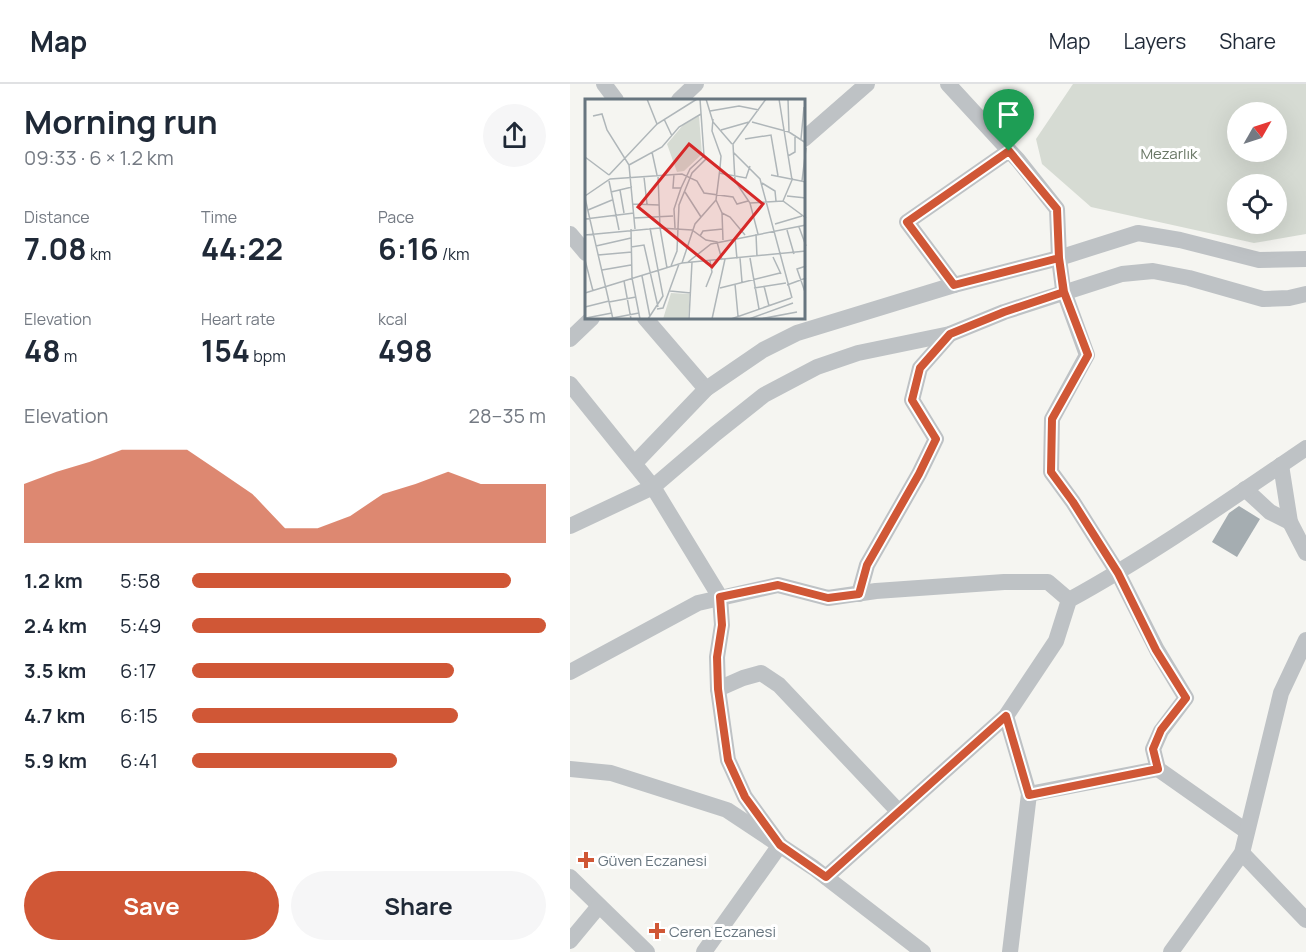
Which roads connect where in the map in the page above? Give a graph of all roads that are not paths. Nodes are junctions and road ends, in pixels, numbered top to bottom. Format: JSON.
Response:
{"nodes":[{"id":1,"x":604,"y":84,"type":"edge"},
{"id":2,"x":696,"y":84,"type":"edge"},
{"id":3,"x":867,"y":84,"type":"edge"},
{"id":4,"x":948,"y":84,"type":"edge"},
{"id":5,"x":615,"y":99,"type":"edge"},
{"id":6,"x":680,"y":99,"type":"edge"},
{"id":7,"x":806,"y":137,"type":"edge"},
{"id":8,"x":1009,"y":151,"type":"junction"},
{"id":9,"x":570,"y":234,"type":"edge"},
{"id":10,"x":585,"y":252,"type":"edge"},
{"id":11,"x":1059,"y":258,"type":"junction"},
{"id":12,"x":1306,"y":259,"type":"edge"},
{"id":13,"x":954,"y":285,"type":"junction"},
{"id":14,"x":1064,"y":292,"type":"junction"},
{"id":15,"x":1306,"y":294,"type":"edge"},
{"id":16,"x":590,"y":320,"type":"edge"},
{"id":17,"x":647,"y":320,"type":"edge"},
{"id":18,"x":950,"y":334,"type":"junction"},
{"id":19,"x":570,"y":339,"type":"edge"},
{"id":20,"x":570,"y":384,"type":"edge"},
{"id":21,"x":706,"y":389,"type":"junction"},
{"id":22,"x":1306,"y":448,"type":"edge"},
{"id":23,"x":635,"y":463,"type":"junction"},
{"id":24,"x":1281,"y":465,"type":"junction"},
{"id":25,"x":653,"y":487,"type":"junction"},
{"id":26,"x":1245,"y":489,"type":"junction"},
{"id":27,"x":1290,"y":522,"type":"junction"},
{"id":28,"x":570,"y":526,"type":"edge"},
{"id":29,"x":1306,"y":553,"type":"edge"},
{"id":30,"x":1118,"y":573,"type":"junction"},
{"id":31,"x":859,"y":594,"type":"junction"},
{"id":32,"x":720,"y":597,"type":"junction"},
{"id":33,"x":1069,"y":600,"type":"junction"},
{"id":34,"x":1306,"y":640,"type":"edge"},
{"id":35,"x":570,"y":672,"type":"edge"},
{"id":36,"x":718,"y":689,"type":"junction"},
{"id":37,"x":1006,"y":716,"type":"junction"},
{"id":38,"x":570,"y":769,"type":"edge"},
{"id":39,"x":1158,"y":769,"type":"junction"},
{"id":40,"x":1029,"y":795,"type":"junction"},
{"id":41,"x":899,"y":812,"type":"junction"},
{"id":42,"x":1246,"y":831,"type":"junction"},
{"id":43,"x":780,"y":845,"type":"junction"},
{"id":44,"x":1242,"y":853,"type":"junction"},
{"id":45,"x":570,"y":877,"type":"edge"},
{"id":46,"x":826,"y":877,"type":"junction"},
{"id":47,"x":599,"y":906,"type":"junction"},
{"id":48,"x":1306,"y":920,"type":"edge"},
{"id":49,"x":570,"y":941,"type":"edge"},
{"id":50,"x":917,"y":951,"type":"edge"},
{"id":51,"x":647,"y":952,"type":"edge"},
{"id":52,"x":704,"y":952,"type":"edge"},
{"id":53,"x":1010,"y":952,"type":"edge"},
{"id":54,"x":1171,"y":952,"type":"edge"}],
"edges":[{"from":1,"to":5,"type":"street"},
{"from":2,"to":6,"type":"street"},
{"from":3,"to":7,"type":"street"},
{"from":4,"to":8,"type":"street"},
{"from":8,"to":11,"type":"street"},
{"from":8,"to":13,"type":"street"},
{"from":9,"to":10,"type":"street"},
{"from":11,"to":12,"type":"street"},
{"from":11,"to":13,"type":"street"},
{"from":11,"to":14,"type":"street"},
{"from":13,"to":21,"type":"street"},
{"from":14,"to":15,"type":"street"},
{"from":14,"to":18,"type":"street"},
{"from":14,"to":30,"type":"street"},
{"from":16,"to":19,"type":"street"},
{"from":17,"to":21,"type":"street"},
{"from":18,"to":25,"type":"street"},
{"from":18,"to":31,"type":"street"},
{"from":20,"to":23,"type":"street"},
{"from":21,"to":23,"type":"street"},
{"from":22,"to":24,"type":"street"},
{"from":23,"to":25,"type":"street"},
{"from":24,"to":26,"type":"street"},
{"from":24,"to":27,"type":"street"},
{"from":25,"to":28,"type":"street"},
{"from":25,"to":32,"type":"street"},
{"from":26,"to":27,"type":"street"},
{"from":26,"to":30,"type":"street"},
{"from":27,"to":29,"type":"street"},
{"from":30,"to":33,"type":"street"},
{"from":30,"to":39,"type":"street"},
{"from":31,"to":32,"type":"street"},
{"from":31,"to":33,"type":"street"},
{"from":32,"to":35,"type":"street"},
{"from":32,"to":36,"type":"street"},
{"from":33,"to":37,"type":"street"},
{"from":34,"to":42,"type":"street"},
{"from":36,"to":41,"type":"street"},
{"from":36,"to":43,"type":"street"},
{"from":37,"to":40,"type":"street"},
{"from":37,"to":41,"type":"street"},
{"from":38,"to":43,"type":"street"},
{"from":39,"to":40,"type":"street"},
{"from":39,"to":42,"type":"street"},
{"from":40,"to":53,"type":"street"},
{"from":41,"to":46,"type":"street"},
{"from":42,"to":44,"type":"street"},
{"from":43,"to":46,"type":"street"},
{"from":43,"to":52,"type":"street"},
{"from":44,"to":48,"type":"street"},
{"from":44,"to":54,"type":"street"},
{"from":45,"to":47,"type":"street"},
{"from":46,"to":50,"type":"street"},
{"from":47,"to":49,"type":"street"},
{"from":47,"to":51,"type":"street"}]}
